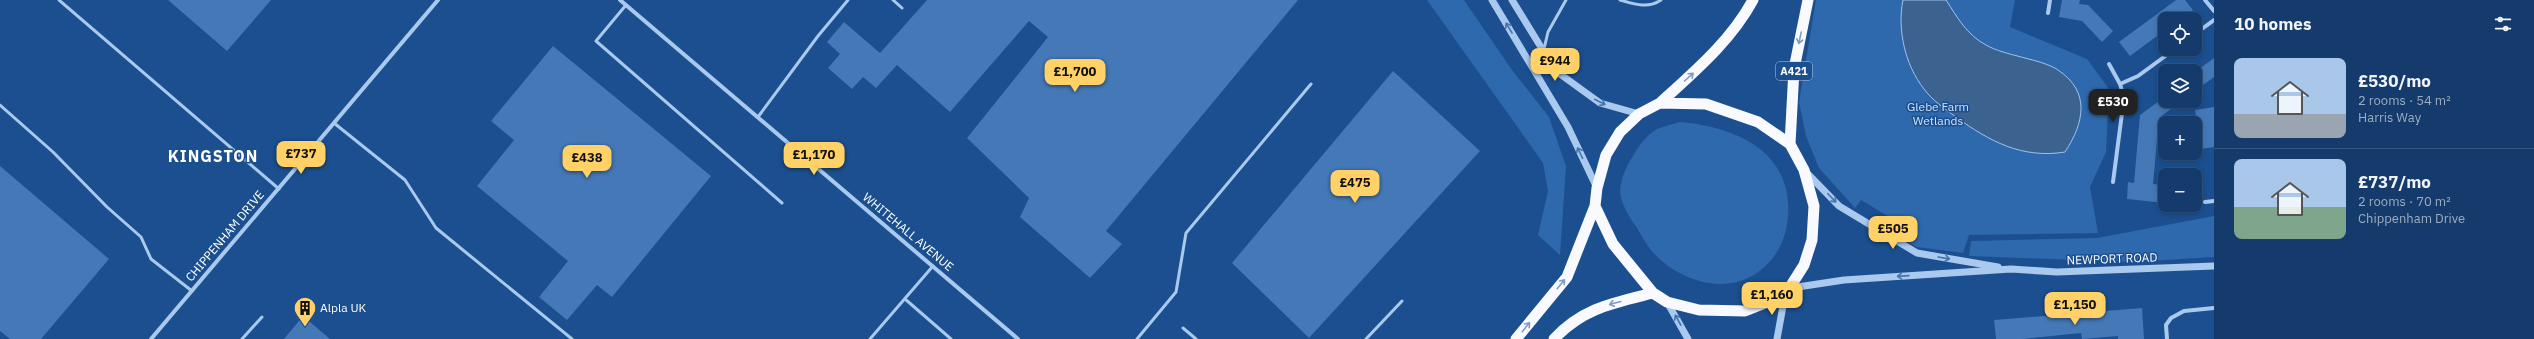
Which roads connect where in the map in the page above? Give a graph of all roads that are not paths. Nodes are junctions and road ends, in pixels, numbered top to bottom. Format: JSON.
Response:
{"nodes":[{"id":1,"x":59,"y":0,"type":"edge"},
{"id":2,"x":438,"y":0,"type":"edge"},
{"id":3,"x":620,"y":0,"type":"edge"},
{"id":4,"x":848,"y":0,"type":"edge"},
{"id":5,"x":893,"y":0,"type":"edge"},
{"id":6,"x":1492,"y":0,"type":"edge"},
{"id":7,"x":1512,"y":0,"type":"edge"},
{"id":8,"x":1566,"y":0,"type":"edge"},
{"id":9,"x":1620,"y":0,"type":"edge"},
{"id":10,"x":1661,"y":0,"type":"edge"},
{"id":11,"x":1753,"y":0,"type":"edge"},
{"id":12,"x":1808,"y":0,"type":"edge"},
{"id":13,"x":2050,"y":0,"type":"edge"},
{"id":14,"x":2205,"y":0,"type":"edge"},
{"id":15,"x":626,"y":5,"type":"junction"},
{"id":16,"x":902,"y":8,"type":"dead end"},
{"id":17,"x":2214,"y":11,"type":"edge"},
{"id":18,"x":2048,"y":13,"type":"dead end"},
{"id":19,"x":2214,"y":20,"type":"edge"},
{"id":20,"x":2202,"y":29,"type":"edge"},
{"id":21,"x":1544,"y":52,"type":"junction"},
{"id":22,"x":2165,"y":56,"type":"edge"},
{"id":23,"x":2109,"y":64,"type":"dead end"},
{"id":24,"x":1311,"y":84,"type":"dead end"},
{"id":25,"x":2120,"y":84,"type":"junction"},
{"id":26,"x":1660,"y":103,"type":"junction"},
{"id":27,"x":0,"y":105,"type":"edge"},
{"id":28,"x":1639,"y":114,"type":"junction"},
{"id":29,"x":758,"y":117,"type":"junction"},
{"id":30,"x":334,"y":123,"type":"junction"},
{"id":31,"x":1790,"y":144,"type":"junction"},
{"id":32,"x":1804,"y":170,"type":"junction"},
{"id":33,"x":2113,"y":182,"type":"dead end"},
{"id":34,"x":1597,"y":188,"type":"junction"},
{"id":35,"x":279,"y":189,"type":"junction"},
{"id":36,"x":2214,"y":201,"type":"edge"},
{"id":37,"x":2205,"y":202,"type":"dead end"},
{"id":38,"x":782,"y":203,"type":"dead end"},
{"id":39,"x":1595,"y":206,"type":"junction"},
{"id":40,"x":933,"y":266,"type":"junction"},
{"id":41,"x":2214,"y":266,"type":"edge"},
{"id":42,"x":2011,"y":270,"type":"junction"},
{"id":43,"x":192,"y":291,"type":"junction"},
{"id":44,"x":1788,"y":291,"type":"junction"},
{"id":45,"x":1653,"y":293,"type":"junction"},
{"id":46,"x":905,"y":299,"type":"junction"},
{"id":47,"x":1402,"y":300,"type":"dead end"},
{"id":48,"x":1667,"y":302,"type":"junction"},
{"id":49,"x":2214,"y":308,"type":"edge"},
{"id":50,"x":262,"y":317,"type":"dead end"},
{"id":51,"x":1183,"y":328,"type":"dead end"},
{"id":52,"x":151,"y":339,"type":"edge"},
{"id":53,"x":242,"y":339,"type":"edge"},
{"id":54,"x":572,"y":339,"type":"edge"},
{"id":55,"x":870,"y":339,"type":"edge"},
{"id":56,"x":951,"y":339,"type":"edge"},
{"id":57,"x":1018,"y":339,"type":"edge"},
{"id":58,"x":1137,"y":339,"type":"edge"},
{"id":59,"x":1196,"y":339,"type":"edge"},
{"id":60,"x":1366,"y":339,"type":"edge"},
{"id":61,"x":1516,"y":339,"type":"edge"},
{"id":62,"x":1554,"y":339,"type":"edge"},
{"id":63,"x":1688,"y":339,"type":"edge"},
{"id":64,"x":1777,"y":339,"type":"edge"},
{"id":65,"x":2167,"y":339,"type":"edge"}],
"edges":[{"from":1,"to":35,"type":"lane"},
{"from":2,"to":30,"type":"street","name":"CHIPPENHAM DRIVE"},
{"from":3,"to":15,"type":"street","name":"WHITEHALL AVENUE"},
{"from":4,"to":29,"type":"lane"},
{"from":5,"to":16,"type":"lane"},
{"from":34,"to":6,"type":"street","one_way":true},
{"from":7,"to":21,"type":"street"},
{"from":8,"to":21,"type":"lane"},
{"from":9,"to":10,"type":"lane"},
{"from":26,"to":11,"type":"highway","one_way":true},
{"from":12,"to":31,"type":"highway","number":"A421","one_way":true},
{"from":13,"to":18,"type":"street"},
{"from":14,"to":17,"type":"street"},
{"from":15,"to":29,"type":"street","name":"WHITEHALL AVENUE"},
{"from":15,"to":38,"type":"lane"},
{"from":19,"to":20,"type":"street"},
{"from":21,"to":28,"type":"street","one_way":true},
{"from":22,"to":25,"type":"street"},
{"from":23,"to":25,"type":"street"},
{"from":24,"to":58,"type":"lane"},
{"from":25,"to":33,"type":"street"},
{"from":26,"to":28,"type":"highway"},
{"from":26,"to":31,"type":"highway"},
{"from":27,"to":43,"type":"lane"},
{"from":28,"to":34,"type":"highway"},
{"from":29,"to":40,"type":"street","name":"WHITEHALL AVENUE"},
{"from":30,"to":35,"type":"street","name":"CHIPPENHAM DRIVE"},
{"from":30,"to":54,"type":"lane"},
{"from":31,"to":32,"type":"highway"},
{"from":32,"to":42,"type":"street","name":"NEWPORT ROAD","one_way":true},
{"from":32,"to":44,"type":"highway"},
{"from":34,"to":39,"type":"highway"},
{"from":35,"to":43,"type":"street","name":"CHIPPENHAM DRIVE"},
{"from":36,"to":37,"type":"street"},
{"from":39,"to":45,"type":"highway"},
{"from":61,"to":39,"type":"highway","one_way":true},
{"from":40,"to":46,"type":"lane"},
{"from":40,"to":57,"type":"street","name":"WHITEHALL AVENUE"},
{"from":41,"to":42,"type":"street","name":"NEWPORT ROAD"},
{"from":42,"to":44,"type":"street","name":"NEWPORT ROAD","one_way":true},
{"from":43,"to":52,"type":"street","name":"CHIPPENHAM DRIVE"},
{"from":44,"to":48,"type":"highway"},
{"from":44,"to":64,"type":"street"},
{"from":45,"to":48,"type":"highway"},
{"from":45,"to":62,"type":"highway","one_way":true},
{"from":46,"to":55,"type":"lane"},
{"from":46,"to":56,"type":"lane"},
{"from":47,"to":60,"type":"lane"},
{"from":63,"to":48,"type":"street","one_way":true},
{"from":49,"to":65,"type":"street"},
{"from":50,"to":53,"type":"lane"},
{"from":51,"to":59,"type":"lane"}]}
